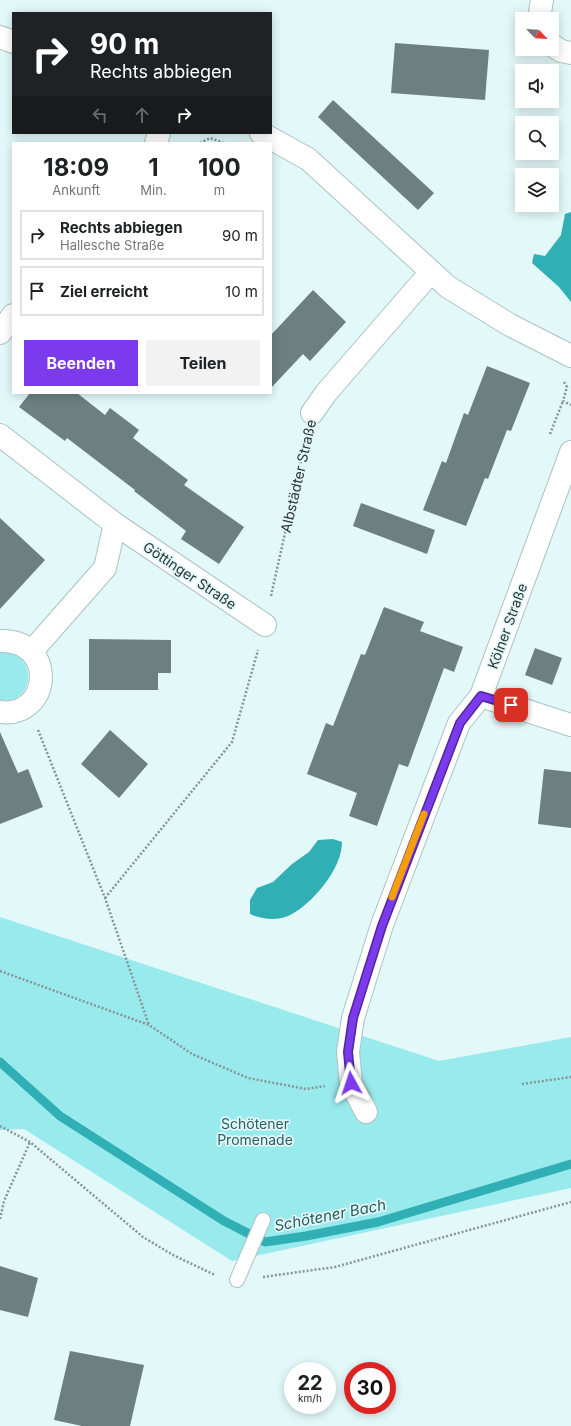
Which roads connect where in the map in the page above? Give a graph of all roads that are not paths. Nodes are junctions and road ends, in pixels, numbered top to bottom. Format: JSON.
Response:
{"nodes":[{"id":1,"x":542,"y":0,"type":"edge"},
{"id":2,"x":540,"y":12,"type":"edge"},
{"id":3,"x":0,"y":37,"type":"edge"},
{"id":4,"x":12,"y":42,"type":"edge"},
{"id":5,"x":559,"y":50,"type":"edge"},
{"id":6,"x":571,"y":53,"type":"edge"},
{"id":7,"x":263,"y":134,"type":"edge"},
{"id":8,"x":431,"y":272,"type":"junction"},
{"id":9,"x":12,"y":316,"type":"edge"},
{"id":10,"x":0,"y":333,"type":"edge"},
{"id":11,"x":571,"y":356,"type":"edge"},
{"id":12,"x":312,"y":413,"type":"road end"},
{"id":13,"x":0,"y":435,"type":"edge"},
{"id":14,"x":571,"y":452,"type":"edge"},
{"id":15,"x":115,"y":524,"type":"junction"},
{"id":16,"x":265,"y":626,"type":"road end"},
{"id":17,"x":0,"y":641,"type":"edge"},
{"id":18,"x":32,"y":651,"type":"junction"},
{"id":19,"x":481,"y":696,"type":"junction"},
{"id":20,"x":0,"y":712,"type":"edge"},
{"id":21,"x":571,"y":725,"type":"edge"},
{"id":22,"x":366,"y":1112,"type":"dead end"},
{"id":23,"x":263,"y":1220,"type":"dead end"},
{"id":24,"x":237,"y":1280,"type":"dead end"}],
"edges":[{"from":1,"to":2,"type":"street"},
{"from":3,"to":4,"type":"street"},
{"from":5,"to":6,"type":"street"},
{"from":7,"to":8,"type":"street"},
{"from":8,"to":11,"type":"street"},
{"from":8,"to":12,"type":"street","name":"Albstädter Straße"},
{"from":9,"to":10,"type":"street"},
{"from":13,"to":15,"type":"street","name":"Göttinger Straße"},
{"from":14,"to":19,"type":"street","name":"Kölner Straße"},
{"from":15,"to":16,"type":"street","name":"Göttinger Straße"},
{"from":15,"to":18,"type":"street"},
{"from":17,"to":18,"type":"street"},
{"from":18,"to":20,"type":"street"},
{"from":19,"to":21,"type":"street"},
{"from":19,"to":22,"type":"street","name":"Kölner Straße"},
{"from":23,"to":24,"type":"lane"}]}
